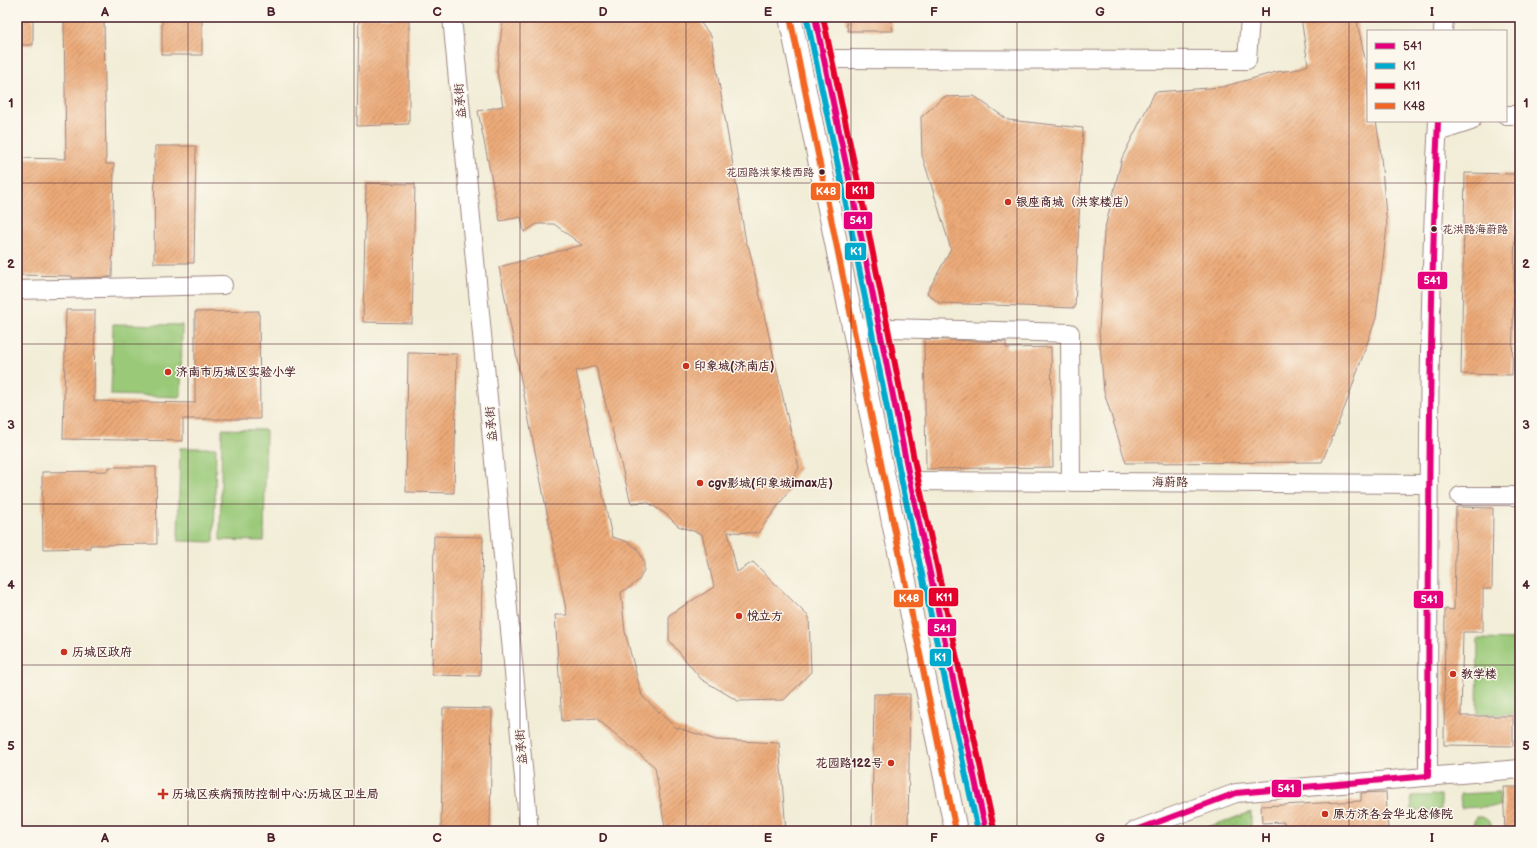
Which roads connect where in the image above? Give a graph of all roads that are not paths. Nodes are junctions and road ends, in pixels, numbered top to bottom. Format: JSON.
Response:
{"nodes":[{"id":1,"x":452,"y":17,"type":"edge"},
{"id":2,"x":790,"y":17,"type":"edge"},
{"id":3,"x":815,"y":17,"type":"edge"},
{"id":4,"x":1250,"y":17,"type":"edge"},
{"id":5,"x":1444,"y":17,"type":"edge"},
{"id":6,"x":1443,"y":30,"type":"edge"},
{"id":7,"x":824,"y":59,"type":"junction"},
{"id":8,"x":1507,"y":115,"type":"edge"},
{"id":9,"x":1520,"y":115,"type":"edge"},
{"id":10,"x":1466,"y":122,"type":"edge"},
{"id":11,"x":1438,"y":127,"type":"edge"},
{"id":12,"x":223,"y":285,"type":"dead end"},
{"id":13,"x":17,"y":290,"type":"edge"},
{"id":14,"x":853,"y":327,"type":"junction"},
{"id":15,"x":879,"y":327,"type":"junction"},
{"id":16,"x":910,"y":481,"type":"junction"},
{"id":17,"x":1071,"y":482,"type":"junction"},
{"id":18,"x":1429,"y":484,"type":"junction"},
{"id":19,"x":1460,"y":496,"type":"dead end"},
{"id":20,"x":1520,"y":496,"type":"edge"},
{"id":21,"x":1520,"y":769,"type":"edge"},
{"id":22,"x":1428,"y":776,"type":"junction"},
{"id":23,"x":529,"y":831,"type":"edge"},
{"id":24,"x":956,"y":831,"type":"edge"},
{"id":25,"x":986,"y":831,"type":"edge"},
{"id":26,"x":1134,"y":831,"type":"edge"}],
"edges":[{"from":1,"to":23,"type":"street","name":"益承街"},
{"from":2,"to":14,"type":"main road"},
{"from":3,"to":7,"type":"main road"},
{"from":4,"to":7,"type":"street"},
{"from":5,"to":6,"type":"street"},
{"from":7,"to":15,"type":"main road"},
{"from":8,"to":9,"type":"street"},
{"from":10,"to":11,"type":"street"},
{"from":11,"to":18,"type":"street"},
{"from":12,"to":13,"type":"street"},
{"from":14,"to":15,"type":"street"},
{"from":14,"to":24,"type":"main road"},
{"from":15,"to":16,"type":"main road"},
{"from":15,"to":17,"type":"street"},
{"from":16,"to":17,"type":"street","name":"海蔚路"},
{"from":16,"to":25,"type":"main road"},
{"from":17,"to":18,"type":"street","name":"海蔚路"},
{"from":18,"to":22,"type":"street"},
{"from":19,"to":20,"type":"street"},
{"from":21,"to":22,"type":"street"},
{"from":22,"to":26,"type":"street"}]}
